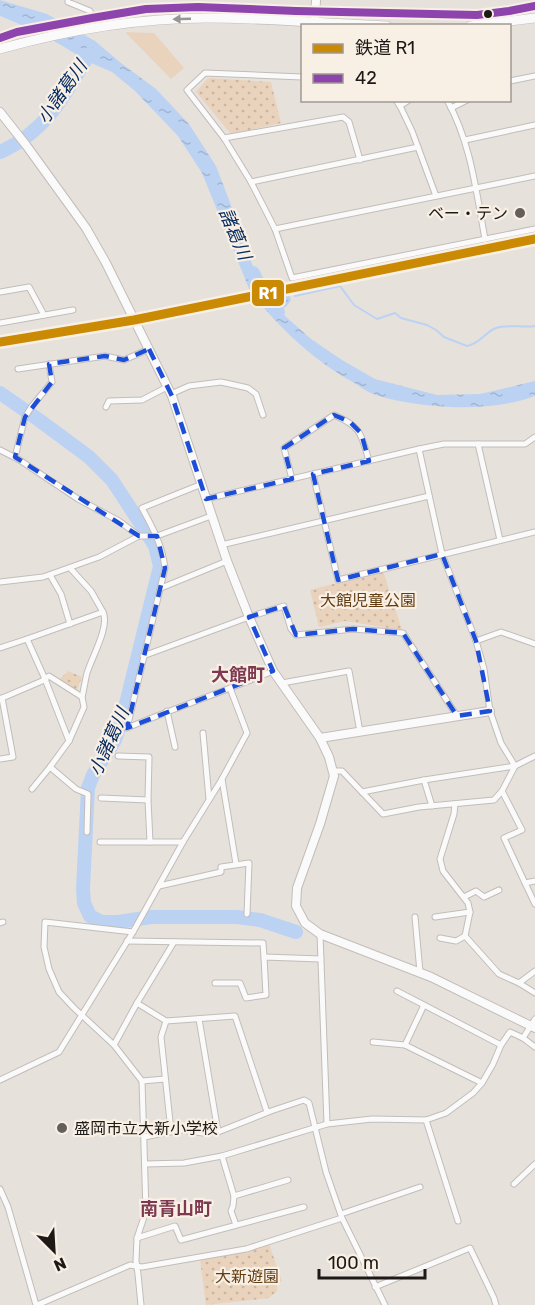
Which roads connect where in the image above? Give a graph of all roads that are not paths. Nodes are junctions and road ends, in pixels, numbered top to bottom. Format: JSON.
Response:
{"nodes":[{"id":1,"x":60,"y":0,"type":"edge"},
{"id":2,"x":316,"y":0,"type":"edge"},
{"id":3,"x":68,"y":1,"type":"edge"},
{"id":4,"x":535,"y":6,"type":"edge"},
{"id":5,"x":315,"y":11,"type":"junction"},
{"id":6,"x":535,"y":18,"type":"edge"},
{"id":7,"x":95,"y":22,"type":"junction"},
{"id":8,"x":314,"y":24,"type":"edge"},
{"id":9,"x":486,"y":24,"type":"edge"},
{"id":10,"x":0,"y":38,"type":"edge"},
{"id":11,"x":0,"y":49,"type":"edge"},
{"id":12,"x":535,"y":76,"type":"edge"},
{"id":13,"x":301,"y":77,"type":"edge"},
{"id":14,"x":511,"y":81,"type":"edge"},
{"id":15,"x":448,"y":102,"type":"edge"},
{"id":16,"x":463,"y":102,"type":"edge"},
{"id":17,"x":398,"y":103,"type":"edge"},
{"id":18,"x":451,"y":108,"type":"junction"},
{"id":19,"x":0,"y":112,"type":"edge"},
{"id":20,"x":535,"y":126,"type":"edge"},
{"id":21,"x":224,"y":138,"type":"junction"},
{"id":22,"x":465,"y":140,"type":"junction"},
{"id":23,"x":418,"y":147,"type":"junction"},
{"id":24,"x":360,"y":160,"type":"junction"},
{"id":25,"x":535,"y":176,"type":"edge"},
{"id":26,"x":251,"y":182,"type":"junction"},
{"id":27,"x":476,"y":188,"type":"junction"},
{"id":28,"x":436,"y":196,"type":"junction"},
{"id":29,"x":535,"y":229,"type":"edge"},
{"id":30,"x":275,"y":230,"type":"junction"},
{"id":31,"x":485,"y":239,"type":"junction"},
{"id":32,"x":0,"y":292,"type":"edge"},
{"id":33,"x":73,"y":310,"type":"dead end"},
{"id":34,"x":44,"y":315,"type":"junction"},
{"id":35,"x":0,"y":323,"type":"edge"},
{"id":36,"x":149,"y":349,"type":"junction"},
{"id":37,"x":50,"y":364,"type":"junction"},
{"id":38,"x":18,"y":369,"type":"dead end"},
{"id":39,"x":169,"y":391,"type":"junction"},
{"id":40,"x":106,"y":407,"type":"dead end"},
{"id":41,"x":263,"y":415,"type":"dead end"},
{"id":42,"x":535,"y":437,"type":"edge"},
{"id":43,"x":478,"y":444,"type":"junction"},
{"id":44,"x":419,"y":449,"type":"junction"},
{"id":45,"x":0,"y":450,"type":"edge"},
{"id":46,"x":15,"y":457,"type":"junction"},
{"id":47,"x":369,"y":461,"type":"junction"},
{"id":48,"x":313,"y":474,"type":"junction"},
{"id":49,"x":292,"y":479,"type":"junction"},
{"id":50,"x":202,"y":484,"type":"junction"},
{"id":51,"x":429,"y":496,"type":"junction"},
{"id":52,"x":206,"y":499,"type":"junction"},
{"id":53,"x":211,"y":516,"type":"junction"},
{"id":54,"x":324,"y":521,"type":"junction"},
{"id":55,"x":535,"y":532,"type":"edge"},
{"id":56,"x":139,"y":536,"type":"junction"},
{"id":57,"x":157,"y":536,"type":"junction"},
{"id":58,"x":500,"y":540,"type":"junction"},
{"id":59,"x":221,"y":545,"type":"junction"},
{"id":60,"x":442,"y":554,"type":"junction"},
{"id":61,"x":227,"y":561,"type":"junction"},
{"id":62,"x":70,"y":568,"type":"junction"},
{"id":63,"x":50,"y":575,"type":"junction"},
{"id":64,"x":0,"y":582,"type":"edge"},
{"id":65,"x":161,"y":588,"type":"junction"},
{"id":66,"x":103,"y":612,"type":"junction"},
{"id":67,"x":249,"y":617,"type":"junction"},
{"id":68,"x":70,"y":624,"type":"junction"},
{"id":69,"x":27,"y":639,"type":"junction"},
{"id":70,"x":476,"y":641,"type":"junction"},
{"id":71,"x":535,"y":644,"type":"edge"},
{"id":72,"x":0,"y":648,"type":"edge"},
{"id":73,"x":143,"y":656,"type":"junction"},
{"id":74,"x":273,"y":670,"type":"junction"},
{"id":75,"x":45,"y":679,"type":"junction"},
{"id":76,"x":282,"y":683,"type":"junction"},
{"id":77,"x":230,"y":688,"type":"junction"},
{"id":78,"x":82,"y":697,"type":"junction"},
{"id":79,"x":1,"y":698,"type":"edge"},
{"id":80,"x":167,"y":711,"type":"junction"},
{"id":81,"x":490,"y":711,"type":"junction"},
{"id":82,"x":457,"y":716,"type":"junction"},
{"id":83,"x":360,"y":732,"type":"junction"},
{"id":84,"x":203,"y":734,"type":"dead end"},
{"id":85,"x":320,"y":738,"type":"junction"},
{"id":86,"x":69,"y":741,"type":"junction"},
{"id":87,"x":175,"y":747,"type":"dead end"},
{"id":88,"x":118,"y":756,"type":"dead end"},
{"id":89,"x":535,"y":756,"type":"edge"},
{"id":90,"x":0,"y":759,"type":"edge"},
{"id":91,"x":515,"y":766,"type":"junction"},
{"id":92,"x":51,"y":767,"type":"junction"},
{"id":93,"x":333,"y":771,"type":"junction"},
{"id":94,"x":222,"y":779,"type":"junction"},
{"id":95,"x":424,"y":780,"type":"junction"},
{"id":96,"x":32,"y":789,"type":"dead end"},
{"id":97,"x":502,"y":791,"type":"junction"},
{"id":98,"x":362,"y":792,"type":"junction"},
{"id":99,"x":101,"y":798,"type":"dead end"},
{"id":100,"x":208,"y":799,"type":"junction"},
{"id":101,"x":148,"y":800,"type":"junction"},
{"id":102,"x":454,"y":804,"type":"junction"},
{"id":103,"x":432,"y":806,"type":"junction"},
{"id":104,"x":87,"y":832,"type":"dead end"},
{"id":105,"x":100,"y":842,"type":"dead end"},
{"id":106,"x":150,"y":842,"type":"junction"},
{"id":107,"x":183,"y":842,"type":"junction"},
{"id":108,"x":236,"y":864,"type":"junction"},
{"id":109,"x":535,"y":881,"type":"edge"},
{"id":110,"x":525,"y":883,"type":"junction"},
{"id":111,"x":159,"y":886,"type":"junction"},
{"id":112,"x":499,"y":890,"type":"dead end"},
{"id":113,"x":464,"y":897,"type":"junction"},
{"id":114,"x":535,"y":904,"type":"edge"},
{"id":115,"x":470,"y":912,"type":"junction"},
{"id":116,"x":247,"y":914,"type":"dead end"},
{"id":117,"x":415,"y":917,"type":"dead end"},
{"id":118,"x":435,"y":917,"type":"dead end"},
{"id":119,"x":133,"y":932,"type":"junction"},
{"id":120,"x":320,"y":934,"type":"junction"},
{"id":121,"x":465,"y":936,"type":"junction"},
{"id":122,"x":440,"y":938,"type":"dead end"},
{"id":123,"x":127,"y":941,"type":"junction"},
{"id":124,"x":174,"y":942,"type":"junction"},
{"id":125,"x":264,"y":957,"type":"junction"},
{"id":126,"x":321,"y":959,"type":"junction"},
{"id":127,"x":535,"y":971,"type":"edge"},
{"id":128,"x":420,"y":972,"type":"junction"},
{"id":129,"x":215,"y":983,"type":"dead end"},
{"id":130,"x":519,"y":983,"type":"junction"},
{"id":131,"x":397,"y":991,"type":"dead end"},
{"id":132,"x":535,"y":993,"type":"edge"},
{"id":133,"x":136,"y":1003,"type":"junction"},
{"id":134,"x":424,"y":1005,"type":"junction"},
{"id":135,"x":82,"y":1016,"type":"junction"},
{"id":136,"x":199,"y":1018,"type":"junction"},
{"id":137,"x":166,"y":1021,"type":"junction"},
{"id":138,"x":534,"y":1024,"type":"edge"},
{"id":139,"x":523,"y":1038,"type":"junction"},
{"id":140,"x":373,"y":1042,"type":"dead end"},
{"id":141,"x":114,"y":1045,"type":"junction"},
{"id":142,"x":405,"y":1045,"type":"junction"},
{"id":143,"x":501,"y":1045,"type":"junction"},
{"id":144,"x":535,"y":1047,"type":"edge"},
{"id":145,"x":165,"y":1079,"type":"junction"},
{"id":146,"x":0,"y":1080,"type":"edge"},
{"id":147,"x":142,"y":1081,"type":"junction"},
{"id":148,"x":482,"y":1083,"type":"junction"},
{"id":149,"x":267,"y":1112,"type":"junction"},
{"id":150,"x":426,"y":1120,"type":"junction"},
{"id":151,"x":327,"y":1124,"type":"junction"},
{"id":152,"x":315,"y":1127,"type":"junction"},
{"id":153,"x":171,"y":1131,"type":"junction"},
{"id":154,"x":218,"y":1132,"type":"junction"},
{"id":155,"x":144,"y":1137,"type":"junction"},
{"id":156,"x":222,"y":1156,"type":"junction"},
{"id":157,"x":145,"y":1164,"type":"junction"},
{"id":158,"x":535,"y":1164,"type":"edge"},
{"id":159,"x":288,"y":1180,"type":"dead end"},
{"id":160,"x":514,"y":1184,"type":"dead end"},
{"id":161,"x":420,"y":1187,"type":"dead end"},
{"id":162,"x":0,"y":1189,"type":"edge"},
{"id":163,"x":234,"y":1196,"type":"junction"},
{"id":164,"x":304,"y":1207,"type":"dead end"},
{"id":165,"x":341,"y":1216,"type":"junction"},
{"id":166,"x":458,"y":1221,"type":"dead end"},
{"id":167,"x":236,"y":1225,"type":"junction"},
{"id":168,"x":137,"y":1238,"type":"junction"},
{"id":169,"x":136,"y":1267,"type":"junction"},
{"id":170,"x":375,"y":1287,"type":"junction"},
{"id":171,"x":36,"y":1305,"type":"edge"},
{"id":172,"x":141,"y":1305,"type":"edge"},
{"id":173,"x":385,"y":1305,"type":"edge"},
{"id":174,"x":496,"y":1305,"type":"edge"}],
"edges":[{"from":1,"to":3,"type":"street"},
{"from":2,"to":5,"type":"street"},
{"from":3,"to":7,"type":"street"},
{"from":4,"to":5,"type":"main road"},
{"from":5,"to":7,"type":"main road"},
{"from":5,"to":8,"type":"street"},
{"from":6,"to":9,"type":"main road"},
{"from":8,"to":7,"type":"main road","one_way":true},
{"from":7,"to":10,"type":"main road"},
{"from":7,"to":11,"type":"main road"},
{"from":12,"to":14,"type":"street"},
{"from":13,"to":21,"type":"street"},
{"from":15,"to":18,"type":"street"},
{"from":16,"to":18,"type":"street"},
{"from":17,"to":23,"type":"street"},
{"from":18,"to":22,"type":"street"},
{"from":19,"to":36,"type":"street"},
{"from":20,"to":22,"type":"street"},
{"from":21,"to":24,"type":"street"},
{"from":21,"to":26,"type":"street"},
{"from":22,"to":27,"type":"street"},
{"from":23,"to":24,"type":"street"},
{"from":23,"to":28,"type":"street"},
{"from":24,"to":26,"type":"street"},
{"from":25,"to":27,"type":"street"},
{"from":26,"to":30,"type":"street"},
{"from":27,"to":28,"type":"street"},
{"from":27,"to":31,"type":"street"},
{"from":28,"to":30,"type":"street"},
{"from":29,"to":31,"type":"street"},
{"from":30,"to":31,"type":"street"},
{"from":32,"to":34,"type":"street"},
{"from":33,"to":34,"type":"street"},
{"from":34,"to":35,"type":"street"},
{"from":36,"to":37,"type":"street"},
{"from":36,"to":39,"type":"street"},
{"from":37,"to":38,"type":"street"},
{"from":37,"to":46,"type":"street"},
{"from":39,"to":40,"type":"street"},
{"from":39,"to":41,"type":"street"},
{"from":39,"to":50,"type":"street"},
{"from":42,"to":43,"type":"street"},
{"from":43,"to":44,"type":"street"},
{"from":43,"to":58,"type":"street"},
{"from":44,"to":47,"type":"street"},
{"from":44,"to":51,"type":"street"},
{"from":45,"to":46,"type":"street"},
{"from":46,"to":56,"type":"street"},
{"from":47,"to":48,"type":"street"},
{"from":47,"to":49,"type":"street"},
{"from":48,"to":49,"type":"street"},
{"from":48,"to":54,"type":"street"},
{"from":49,"to":52,"type":"street"},
{"from":50,"to":52,"type":"street"},
{"from":50,"to":57,"type":"street"},
{"from":51,"to":54,"type":"street"},
{"from":51,"to":60,"type":"street"},
{"from":52,"to":53,"type":"street"},
{"from":53,"to":57,"type":"street"},
{"from":53,"to":59,"type":"street"},
{"from":54,"to":59,"type":"street"},
{"from":54,"to":60,"type":"street"},
{"from":55,"to":58,"type":"street"},
{"from":56,"to":57,"type":"street"},
{"from":56,"to":62,"type":"street"},
{"from":57,"to":65,"type":"street"},
{"from":58,"to":60,"type":"street"},
{"from":59,"to":61,"type":"street"},
{"from":60,"to":70,"type":"street"},
{"from":61,"to":65,"type":"street"},
{"from":61,"to":67,"type":"street"},
{"from":62,"to":63,"type":"street"},
{"from":62,"to":66,"type":"street"},
{"from":63,"to":64,"type":"street"},
{"from":63,"to":68,"type":"street"},
{"from":65,"to":73,"type":"street"},
{"from":66,"to":68,"type":"street"},
{"from":66,"to":78,"type":"street"},
{"from":67,"to":73,"type":"street"},
{"from":67,"to":74,"type":"street"},
{"from":67,"to":82,"type":"street"},
{"from":68,"to":69,"type":"street"},
{"from":69,"to":72,"type":"street"},
{"from":69,"to":75,"type":"street"},
{"from":70,"to":71,"type":"street"},
{"from":70,"to":81,"type":"street"},
{"from":73,"to":80,"type":"street"},
{"from":74,"to":76,"type":"street"},
{"from":74,"to":77,"type":"street"},
{"from":75,"to":78,"type":"street"},
{"from":75,"to":79,"type":"street"},
{"from":75,"to":86,"type":"street"},
{"from":76,"to":83,"type":"street"},
{"from":76,"to":85,"type":"street"},
{"from":77,"to":80,"type":"street"},
{"from":77,"to":94,"type":"street"},
{"from":78,"to":86,"type":"street"},
{"from":79,"to":90,"type":"street"},
{"from":80,"to":87,"type":"street"},
{"from":81,"to":82,"type":"street"},
{"from":81,"to":91,"type":"street"},
{"from":82,"to":83,"type":"street"},
{"from":83,"to":85,"type":"street"},
{"from":84,"to":100,"type":"street"},
{"from":85,"to":93,"type":"street"},
{"from":86,"to":92,"type":"street"},
{"from":88,"to":101,"type":"street"},
{"from":89,"to":91,"type":"street"},
{"from":91,"to":95,"type":"street"},
{"from":91,"to":97,"type":"street"},
{"from":92,"to":96,"type":"street"},
{"from":92,"to":104,"type":"street"},
{"from":93,"to":98,"type":"street"},
{"from":93,"to":120,"type":"street"},
{"from":94,"to":100,"type":"street"},
{"from":94,"to":108,"type":"street"},
{"from":95,"to":98,"type":"street"},
{"from":95,"to":103,"type":"street"},
{"from":97,"to":102,"type":"street"},
{"from":97,"to":110,"type":"street"},
{"from":98,"to":103,"type":"street"},
{"from":99,"to":101,"type":"street"},
{"from":100,"to":107,"type":"street"},
{"from":101,"to":106,"type":"street"},
{"from":102,"to":103,"type":"street"},
{"from":102,"to":113,"type":"street"},
{"from":105,"to":106,"type":"street"},
{"from":106,"to":107,"type":"street"},
{"from":107,"to":111,"type":"street"},
{"from":108,"to":111,"type":"street"},
{"from":108,"to":116,"type":"street"},
{"from":109,"to":110,"type":"street"},
{"from":110,"to":114,"type":"street"},
{"from":111,"to":119,"type":"street"},
{"from":112,"to":113,"type":"street"},
{"from":113,"to":115,"type":"street"},
{"from":115,"to":118,"type":"street"},
{"from":115,"to":121,"type":"street"},
{"from":117,"to":128,"type":"street"},
{"from":119,"to":123,"type":"street"},
{"from":119,"to":135,"type":"street"},
{"from":120,"to":126,"type":"street"},
{"from":120,"to":128,"type":"street"},
{"from":121,"to":122,"type":"street"},
{"from":121,"to":130,"type":"street"},
{"from":123,"to":124,"type":"street"},
{"from":123,"to":135,"type":"street"},
{"from":124,"to":125,"type":"street"},
{"from":124,"to":133,"type":"street"},
{"from":125,"to":126,"type":"street"},
{"from":125,"to":129,"type":"street"},
{"from":126,"to":151,"type":"street"},
{"from":127,"to":130,"type":"street"},
{"from":128,"to":138,"type":"street"},
{"from":130,"to":132,"type":"street"},
{"from":131,"to":134,"type":"street"},
{"from":133,"to":137,"type":"street"},
{"from":133,"to":141,"type":"street"},
{"from":134,"to":142,"type":"street"},
{"from":134,"to":143,"type":"street"},
{"from":135,"to":141,"type":"street"},
{"from":135,"to":146,"type":"street"},
{"from":136,"to":137,"type":"street"},
{"from":136,"to":149,"type":"street"},
{"from":136,"to":154,"type":"street"},
{"from":137,"to":145,"type":"street"},
{"from":138,"to":139,"type":"street"},
{"from":139,"to":143,"type":"street"},
{"from":139,"to":144,"type":"street"},
{"from":140,"to":142,"type":"street"},
{"from":141,"to":147,"type":"street"},
{"from":142,"to":148,"type":"street"},
{"from":143,"to":148,"type":"street"},
{"from":145,"to":147,"type":"street"},
{"from":145,"to":153,"type":"street"},
{"from":147,"to":155,"type":"street"},
{"from":148,"to":150,"type":"street"},
{"from":149,"to":152,"type":"street"},
{"from":149,"to":154,"type":"street"},
{"from":150,"to":151,"type":"street"},
{"from":150,"to":166,"type":"street"},
{"from":151,"to":152,"type":"street"},
{"from":152,"to":156,"type":"street"},
{"from":152,"to":165,"type":"street"},
{"from":153,"to":154,"type":"street"},
{"from":153,"to":155,"type":"street"},
{"from":155,"to":157,"type":"street"},
{"from":156,"to":157,"type":"street"},
{"from":156,"to":163,"type":"street"},
{"from":157,"to":168,"type":"street"},
{"from":158,"to":160,"type":"street"},
{"from":159,"to":163,"type":"street"},
{"from":161,"to":165,"type":"street"},
{"from":162,"to":171,"type":"street"},
{"from":163,"to":167,"type":"street"},
{"from":164,"to":167,"type":"street"},
{"from":165,"to":169,"type":"street"},
{"from":165,"to":170,"type":"street"},
{"from":167,"to":168,"type":"street"},
{"from":168,"to":169,"type":"street"},
{"from":169,"to":171,"type":"street"},
{"from":169,"to":172,"type":"street"},
{"from":170,"to":173,"type":"street"},
{"from":170,"to":174,"type":"street"}]}
